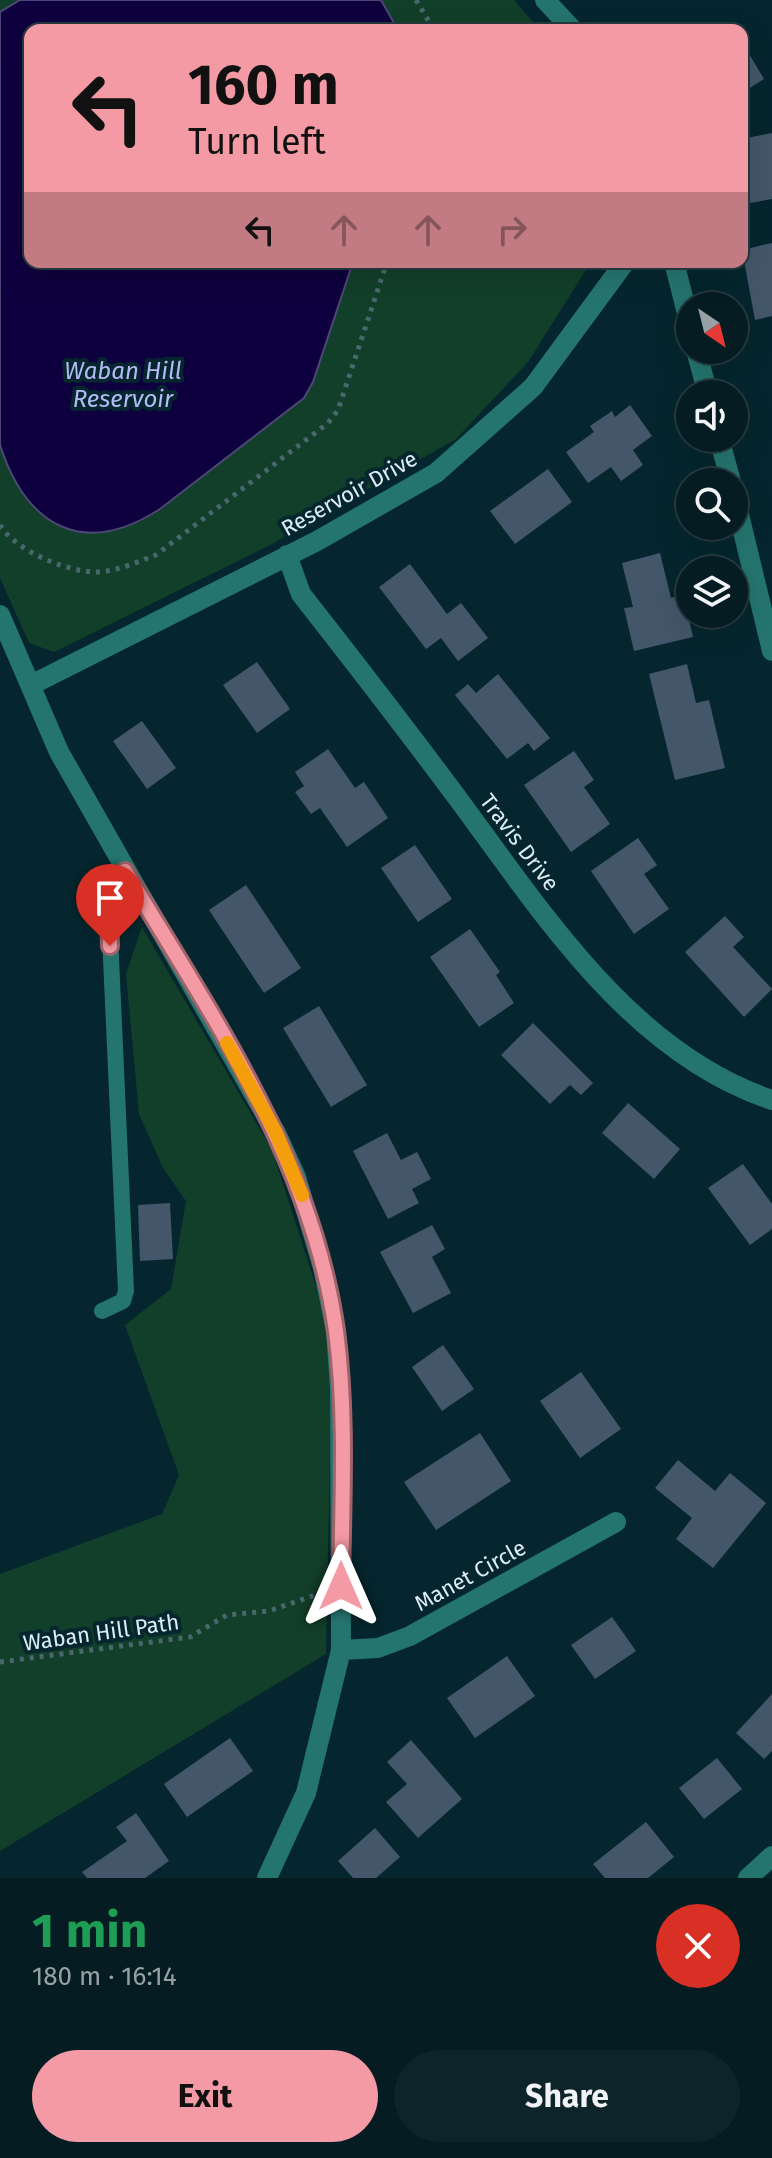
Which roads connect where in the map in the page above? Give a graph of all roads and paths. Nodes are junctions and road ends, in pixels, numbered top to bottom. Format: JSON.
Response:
{"nodes":[{"id":1,"x":416,"y":0,"type":"edge"},
{"id":2,"x":545,"y":0,"type":"edge"},
{"id":3,"x":430,"y":24,"type":"edge"},
{"id":4,"x":567,"y":24,"type":"edge"},
{"id":5,"x":385,"y":268,"type":"edge"},
{"id":6,"x":621,"y":268,"type":"edge"},
{"id":7,"x":676,"y":268,"type":"edge"},
{"id":8,"x":682,"y":292,"type":"edge"},
{"id":9,"x":0,"y":525,"type":"edge"},
{"id":10,"x":745,"y":540,"type":"edge"},
{"id":11,"x":287,"y":555,"type":"junction"},
{"id":12,"x":0,"y":615,"type":"edge"},
{"id":13,"x":772,"y":651,"type":"edge"},
{"id":14,"x":31,"y":685,"type":"junction"},
{"id":15,"x":125,"y":871,"type":"junction"},
{"id":16,"x":772,"y":1100,"type":"edge"},
{"id":17,"x":102,"y":1311,"type":"dead end"},
{"id":18,"x":616,"y":1522,"type":"dead end"},
{"id":19,"x":341,"y":1586,"type":"junction"},
{"id":20,"x":341,"y":1650,"type":"junction"},
{"id":21,"x":0,"y":1662,"type":"edge"},
{"id":22,"x":772,"y":1856,"type":"edge"},
{"id":23,"x":267,"y":1878,"type":"edge"},
{"id":24,"x":748,"y":1878,"type":"edge"}],
"edges":[{"from":1,"to":3,"type":"path"},
{"from":2,"to":4,"type":"street"},
{"from":5,"to":9,"type":"path"},
{"from":6,"to":11,"type":"street","name":"Reservoir Drive"},
{"from":7,"to":8,"type":"street"},
{"from":10,"to":13,"type":"street"},
{"from":11,"to":14,"type":"street","name":"Reservoir Drive"},
{"from":11,"to":16,"type":"street","name":"Travis Drive"},
{"from":12,"to":14,"type":"street"},
{"from":14,"to":15,"type":"street"},
{"from":15,"to":17,"type":"lane"},
{"from":15,"to":19,"type":"street"},
{"from":18,"to":20,"type":"street","name":"Manet Circle"},
{"from":19,"to":20,"type":"street"},
{"from":19,"to":21,"type":"path","name":"Waban Hill Path"},
{"from":20,"to":23,"type":"street"},
{"from":22,"to":24,"type":"street"}]}
